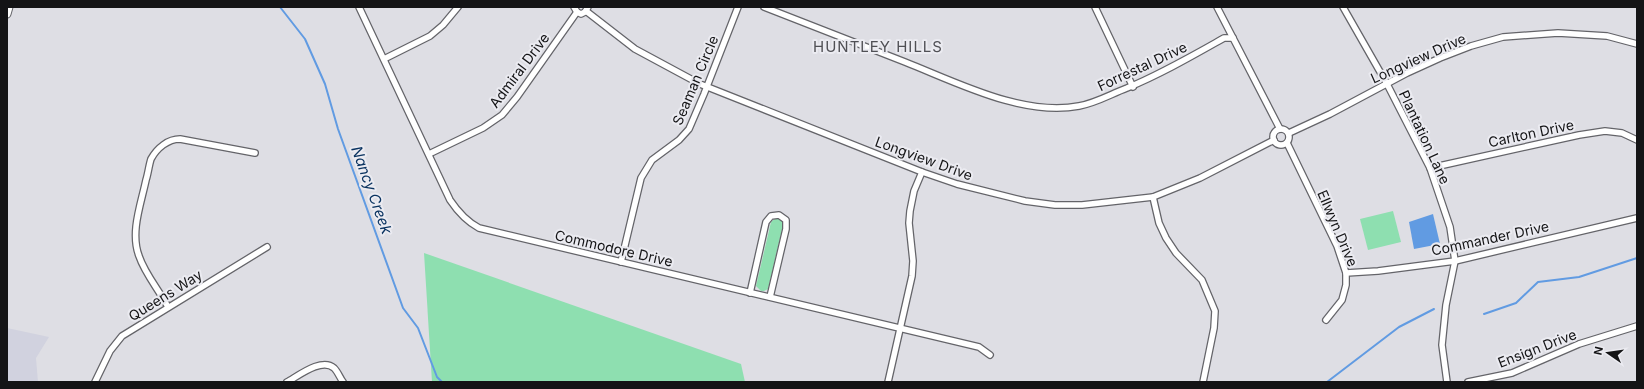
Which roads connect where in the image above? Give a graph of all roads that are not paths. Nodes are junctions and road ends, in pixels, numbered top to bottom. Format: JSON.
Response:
{"nodes":[{"id":1,"x":9,"y":7,"type":"edge"},
{"id":2,"x":359,"y":7,"type":"edge"},
{"id":3,"x":458,"y":7,"type":"edge"},
{"id":4,"x":738,"y":7,"type":"edge"},
{"id":5,"x":764,"y":7,"type":"edge"},
{"id":6,"x":1095,"y":7,"type":"edge"},
{"id":7,"x":1217,"y":7,"type":"edge"},
{"id":8,"x":1343,"y":7,"type":"edge"},
{"id":9,"x":587,"y":9,"type":"edge"},
{"id":10,"x":576,"y":10,"type":"edge"},
{"id":11,"x":7,"y":14,"type":"edge"},
{"id":12,"x":1233,"y":38,"type":"junction"},
{"id":13,"x":1637,"y":44,"type":"edge"},
{"id":14,"x":384,"y":59,"type":"junction"},
{"id":15,"x":1387,"y":84,"type":"junction"},
{"id":16,"x":707,"y":87,"type":"junction"},
{"id":17,"x":1133,"y":87,"type":"junction"},
{"id":18,"x":1280,"y":129,"type":"junction"},
{"id":19,"x":1289,"y":133,"type":"junction"},
{"id":20,"x":1274,"y":140,"type":"junction"},
{"id":21,"x":1637,"y":140,"type":"edge"},
{"id":22,"x":1287,"y":143,"type":"junction"},
{"id":23,"x":255,"y":153,"type":"dead end"},
{"id":24,"x":429,"y":154,"type":"junction"},
{"id":25,"x":1430,"y":168,"type":"junction"},
{"id":26,"x":922,"y":172,"type":"junction"},
{"id":27,"x":1153,"y":197,"type":"junction"},
{"id":28,"x":1637,"y":218,"type":"edge"},
{"id":29,"x":267,"y":247,"type":"dead end"},
{"id":30,"x":1455,"y":261,"type":"junction"},
{"id":31,"x":621,"y":262,"type":"junction"},
{"id":32,"x":1346,"y":273,"type":"junction"},
{"id":33,"x":750,"y":293,"type":"junction"},
{"id":34,"x":770,"y":297,"type":"junction"},
{"id":35,"x":168,"y":307,"type":"junction"},
{"id":36,"x":1326,"y":320,"type":"dead end"},
{"id":37,"x":1637,"y":326,"type":"edge"},
{"id":38,"x":901,"y":328,"type":"junction"},
{"id":39,"x":990,"y":354,"type":"dead end"},
{"id":40,"x":95,"y":382,"type":"edge"},
{"id":41,"x":287,"y":382,"type":"edge"},
{"id":42,"x":343,"y":382,"type":"edge"},
{"id":43,"x":888,"y":382,"type":"edge"},
{"id":44,"x":1203,"y":382,"type":"edge"},
{"id":45,"x":1447,"y":382,"type":"edge"},
{"id":46,"x":1468,"y":382,"type":"edge"}],
"edges":[{"from":1,"to":11,"type":"street"},
{"from":2,"to":14,"type":"street","name":"Commodore Drive"},
{"from":3,"to":14,"type":"street"},
{"from":4,"to":16,"type":"street","name":"Seaman Circle"},
{"from":5,"to":17,"type":"street","name":"Forrestal Drive"},
{"from":6,"to":17,"type":"street"},
{"from":7,"to":12,"type":"street"},
{"from":8,"to":15,"type":"street","name":"Plantation Lane"},
{"from":9,"to":10,"type":"street"},
{"from":9,"to":16,"type":"street","name":"Longview Drive"},
{"from":10,"to":24,"type":"street","name":"Admiral Drive"},
{"from":12,"to":17,"type":"street","name":"Forrestal Drive"},
{"from":12,"to":18,"type":"street"},
{"from":13,"to":15,"type":"street","name":"Longview Drive"},
{"from":14,"to":24,"type":"street","name":"Commodore Drive"},
{"from":15,"to":19,"type":"street","name":"Longview Drive"},
{"from":15,"to":25,"type":"street","name":"Plantation Lane"},
{"from":16,"to":26,"type":"street","name":"Longview Drive"},
{"from":16,"to":31,"type":"street","name":"Seaman Circle"},
{"from":18,"to":19,"type":"street"},
{"from":18,"to":20,"type":"street"},
{"from":19,"to":22,"type":"street"},
{"from":20,"to":22,"type":"street"},
{"from":20,"to":27,"type":"street","name":"Longview Drive"},
{"from":21,"to":25,"type":"street","name":"Carlton Drive"},
{"from":22,"to":32,"type":"street","name":"Ellwyn Drive"},
{"from":23,"to":35,"type":"street"},
{"from":24,"to":31,"type":"street","name":"Commodore Drive"},
{"from":25,"to":30,"type":"street","name":"Plantation Lane"},
{"from":26,"to":27,"type":"street","name":"Longview Drive"},
{"from":26,"to":38,"type":"street"},
{"from":27,"to":44,"type":"street"},
{"from":28,"to":30,"type":"street","name":"Commander Drive"},
{"from":29,"to":35,"type":"street","name":"Queens Way"},
{"from":30,"to":32,"type":"street","name":"Commander Drive"},
{"from":30,"to":45,"type":"street","name":"Plantation Lane"},
{"from":31,"to":33,"type":"street","name":"Commodore Drive"},
{"from":32,"to":36,"type":"street","name":"Ellwyn Drive"},
{"from":33,"to":34,"type":"street","name":"Commodore Drive"},
{"from":33,"to":34,"type":"street"},
{"from":34,"to":38,"type":"street","name":"Commodore Drive"},
{"from":35,"to":40,"type":"street","name":"Queens Way"},
{"from":37,"to":46,"type":"street","name":"Ensign Drive"},
{"from":38,"to":39,"type":"street","name":"Commodore Drive"},
{"from":38,"to":43,"type":"street"},
{"from":41,"to":42,"type":"street"}]}
